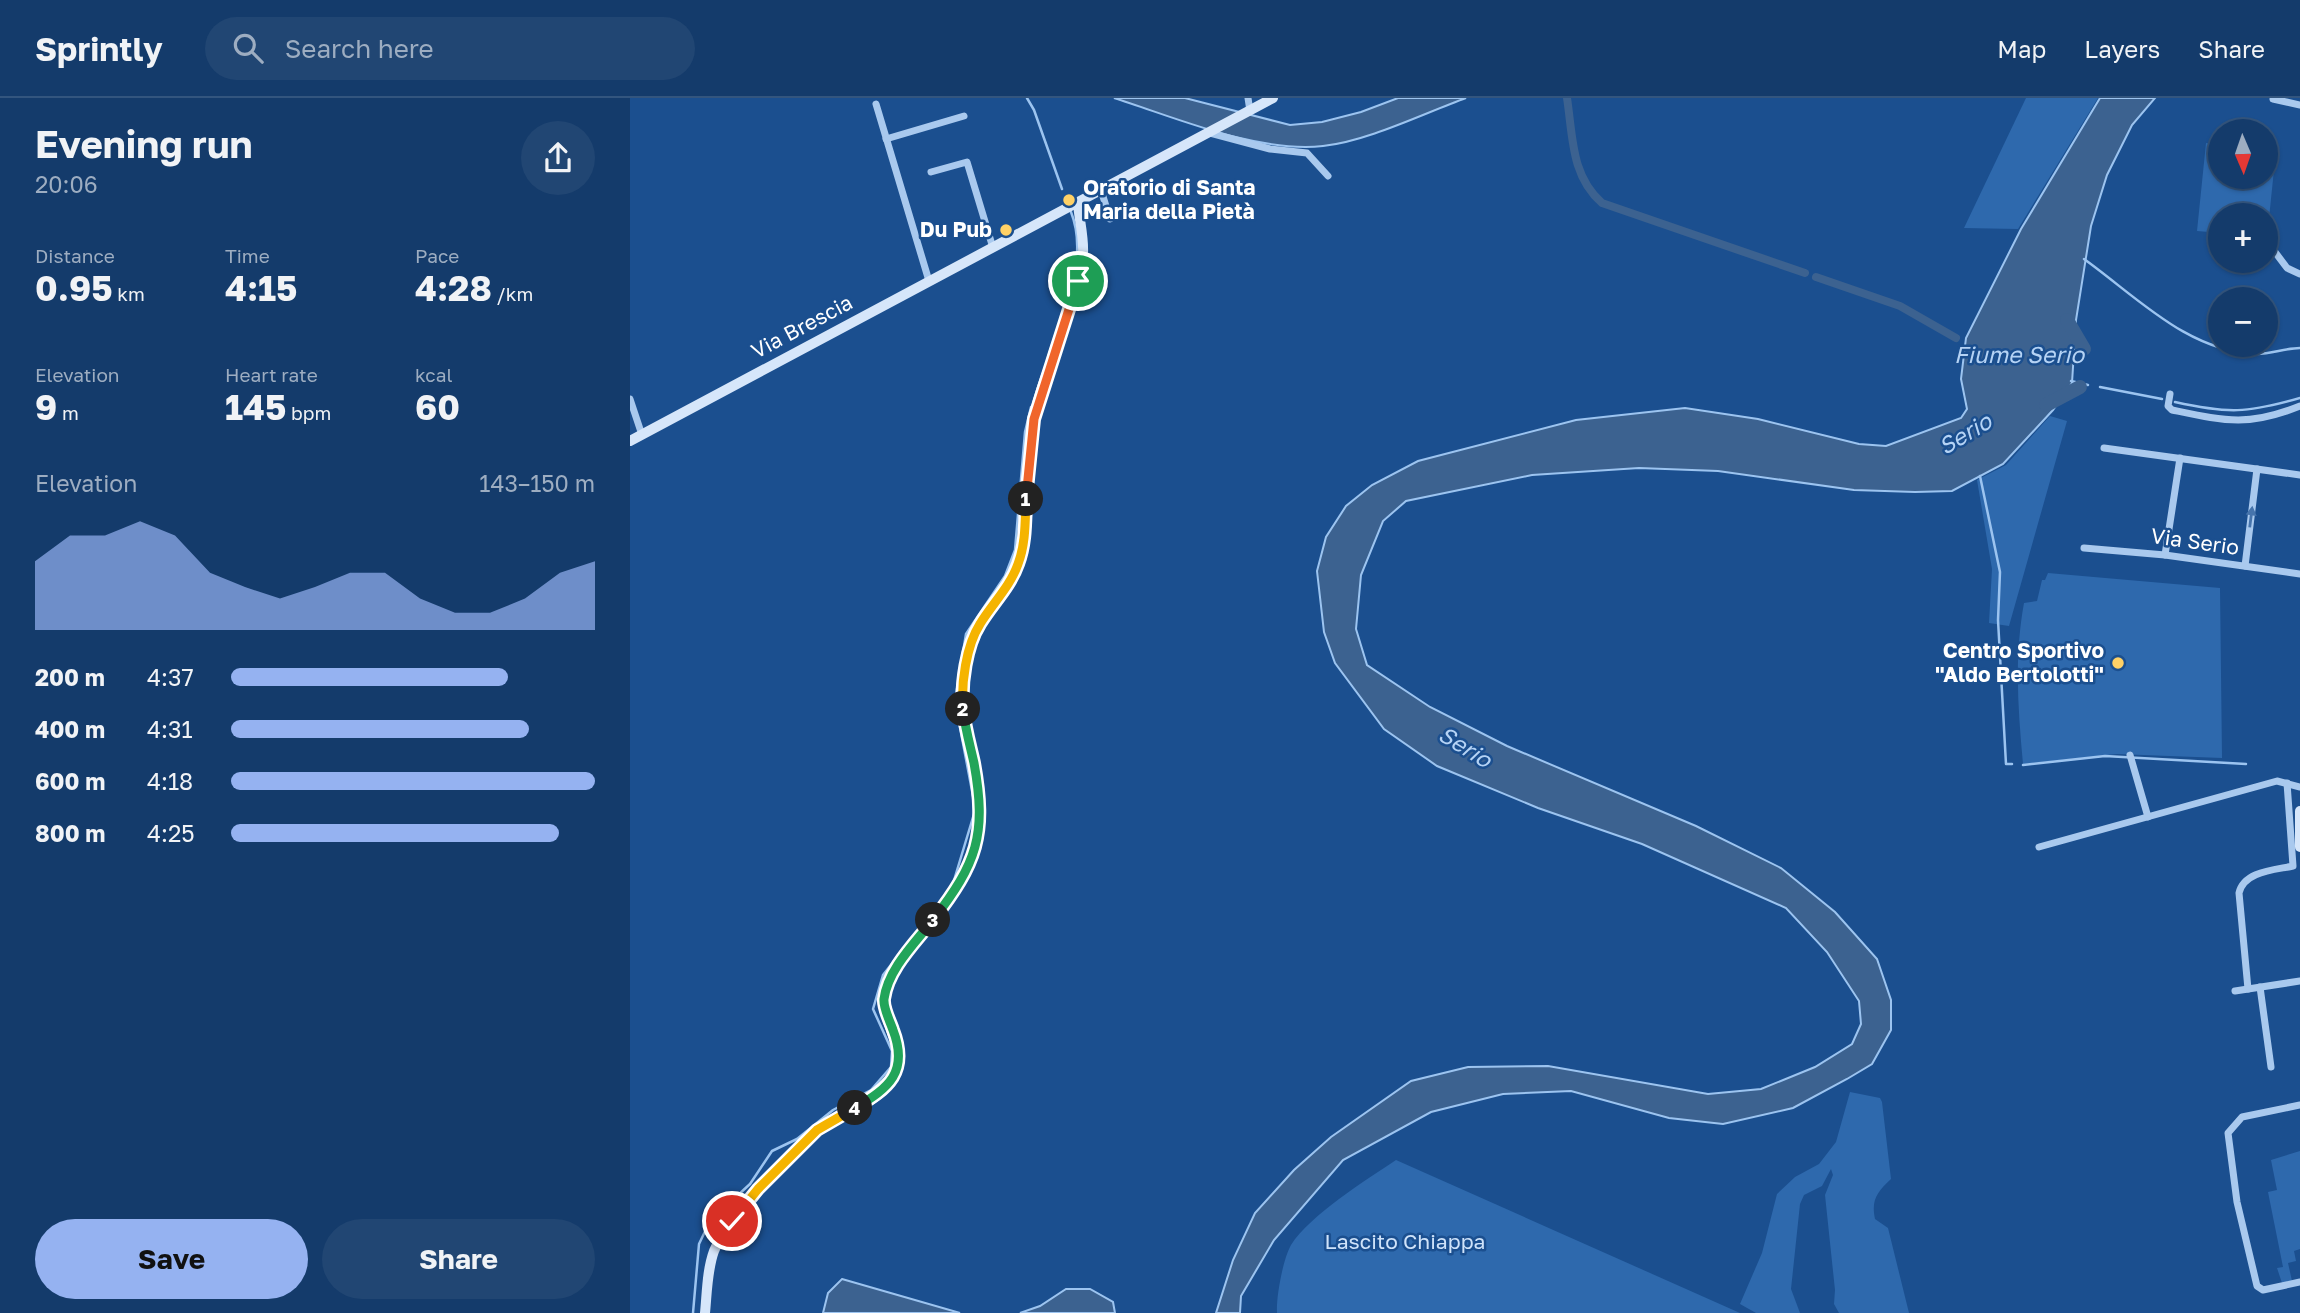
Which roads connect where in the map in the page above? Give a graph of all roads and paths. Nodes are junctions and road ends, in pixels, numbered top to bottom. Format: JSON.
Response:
{"nodes":[{"id":1,"x":1248,"y":98,"type":"edge"},
{"id":2,"x":1273,"y":98,"type":"edge"},
{"id":3,"x":2273,"y":100,"type":"edge"},
{"id":4,"x":876,"y":104,"type":"dead end"},
{"id":5,"x":2300,"y":105,"type":"edge"},
{"id":6,"x":1247,"y":112,"type":"junction"},
{"id":7,"x":964,"y":116,"type":"dead end"},
{"id":8,"x":1212,"y":131,"type":"junction"},
{"id":9,"x":886,"y":139,"type":"junction"},
{"id":10,"x":931,"y":172,"type":"dead end"},
{"id":11,"x":1328,"y":176,"type":"dead end"},
{"id":12,"x":1101,"y":190,"type":"junction"},
{"id":13,"x":1078,"y":203,"type":"junction"},
{"id":14,"x":1110,"y":219,"type":"dead end"},
{"id":15,"x":993,"y":248,"type":"junction"},
{"id":16,"x":2278,"y":256,"type":"edge"},
{"id":17,"x":2300,"y":274,"type":"edge"},
{"id":18,"x":929,"y":281,"type":"junction"},
{"id":19,"x":2170,"y":394,"type":"dead end"},
{"id":20,"x":630,"y":399,"type":"edge"},
{"id":21,"x":2300,"y":406,"type":"edge"},
{"id":22,"x":642,"y":435,"type":"junction"},
{"id":23,"x":630,"y":441,"type":"edge"},
{"id":24,"x":2104,"y":448,"type":"dead end"},
{"id":25,"x":2180,"y":458,"type":"junction"},
{"id":26,"x":2257,"y":469,"type":"junction"},
{"id":27,"x":2300,"y":475,"type":"edge"},
{"id":28,"x":2084,"y":548,"type":"dead end"},
{"id":29,"x":2165,"y":555,"type":"junction"},
{"id":30,"x":2245,"y":566,"type":"junction"},
{"id":31,"x":2300,"y":574,"type":"edge"},
{"id":32,"x":2131,"y":758,"type":"dead end"},
{"id":33,"x":2287,"y":783,"type":"junction"},
{"id":34,"x":2300,"y":787,"type":"edge"},
{"id":35,"x":2297,"y":810,"type":"edge"},
{"id":36,"x":2148,"y":817,"type":"junction"},
{"id":37,"x":2039,"y":847,"type":"dead end"},
{"id":38,"x":2300,"y":847,"type":"edge"},
{"id":39,"x":2300,"y":981,"type":"edge"},
{"id":40,"x":2260,"y":987,"type":"junction"},
{"id":41,"x":2248,"y":989,"type":"junction"},
{"id":42,"x":2235,"y":991,"type":"dead end"},
{"id":43,"x":2271,"y":1067,"type":"dead end"},
{"id":44,"x":2300,"y":1105,"type":"edge"},
{"id":45,"x":2300,"y":1282,"type":"edge"},
{"id":46,"x":705,"y":1313,"type":"edge"}],
"edges":[{"from":1,"to":6,"type":"street"},
{"from":2,"to":6,"type":"street","name":"Via Brescia"},
{"from":3,"to":5,"type":"street"},
{"from":4,"to":9,"type":"street"},
{"from":6,"to":8,"type":"street","name":"Via Brescia"},
{"from":7,"to":9,"type":"street"},
{"from":8,"to":11,"type":"street"},
{"from":8,"to":12,"type":"street","name":"Via Brescia"},
{"from":9,"to":18,"type":"street"},
{"from":10,"to":15,"type":"street"},
{"from":12,"to":13,"type":"street","name":"Via Brescia"},
{"from":12,"to":14,"type":"street"},
{"from":13,"to":15,"type":"street","name":"Via Brescia"},
{"from":13,"to":46,"type":"street"},
{"from":15,"to":18,"type":"street","name":"Via Brescia"},
{"from":16,"to":17,"type":"street"},
{"from":18,"to":22,"type":"street","name":"Via Brescia"},
{"from":19,"to":21,"type":"street"},
{"from":20,"to":22,"type":"street"},
{"from":22,"to":23,"type":"street","name":"Via Brescia"},
{"from":24,"to":25,"type":"street"},
{"from":25,"to":26,"type":"street"},
{"from":25,"to":29,"type":"street"},
{"from":26,"to":27,"type":"street"},
{"from":30,"to":26,"type":"street","one_way":true},
{"from":28,"to":29,"type":"street","name":"Via Serio"},
{"from":29,"to":30,"type":"street","name":"Via Serio"},
{"from":30,"to":31,"type":"street","name":"Via Serio"},
{"from":32,"to":36,"type":"street"},
{"from":33,"to":34,"type":"street"},
{"from":33,"to":35,"type":"street"},
{"from":33,"to":36,"type":"street"},
{"from":35,"to":38,"type":"street"},
{"from":35,"to":41,"type":"street"},
{"from":36,"to":37,"type":"street"},
{"from":39,"to":40,"type":"street"},
{"from":40,"to":41,"type":"street"},
{"from":40,"to":43,"type":"street"},
{"from":41,"to":42,"type":"street"},
{"from":44,"to":45,"type":"street"}]}
